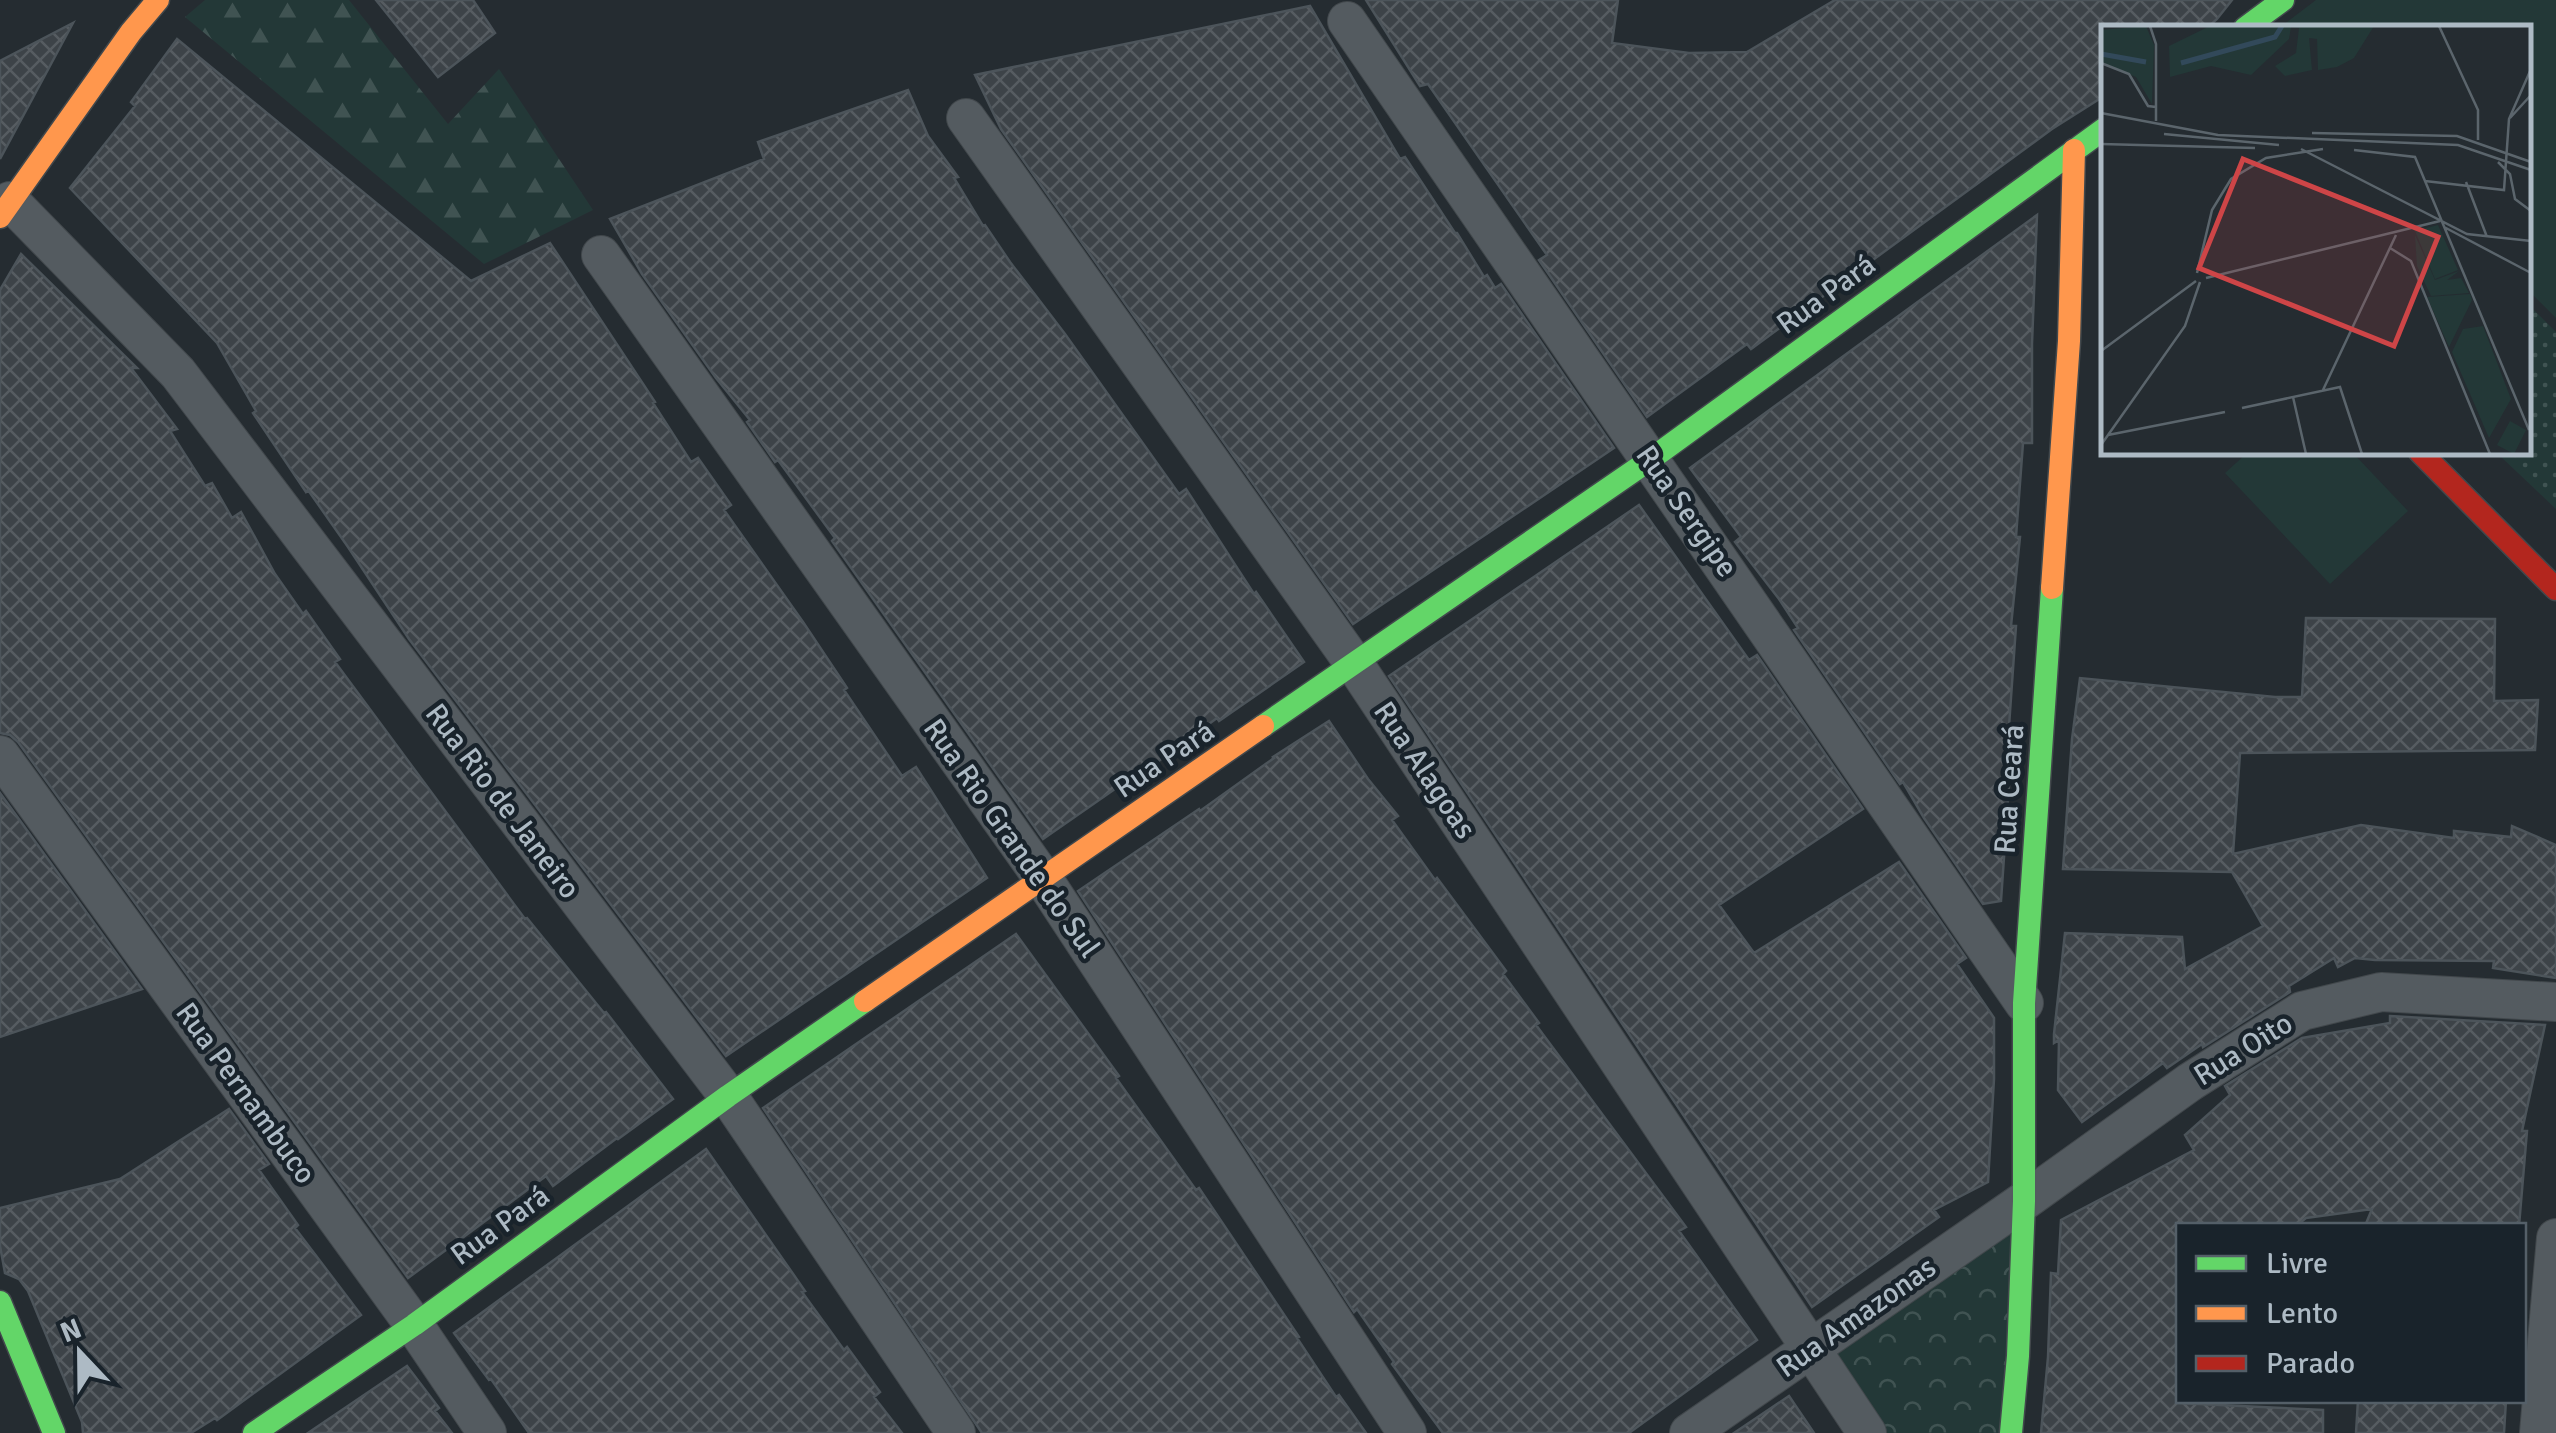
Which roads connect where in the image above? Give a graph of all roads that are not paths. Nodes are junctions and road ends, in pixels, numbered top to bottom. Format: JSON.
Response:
{"nodes":[{"id":1,"x":158,"y":0,"type":"edge"},
{"id":2,"x":2283,"y":0,"type":"edge"},
{"id":3,"x":1347,"y":21,"type":"dead end"},
{"id":4,"x":2249,"y":25,"type":"edge"},
{"id":5,"x":966,"y":118,"type":"dead end"},
{"id":6,"x":2101,"y":131,"type":"edge"},
{"id":7,"x":2074,"y":150,"type":"junction"},
{"id":8,"x":5,"y":209,"type":"edge"},
{"id":9,"x":601,"y":254,"type":"dead end"},
{"id":10,"x":2423,"y":455,"type":"edge"},
{"id":11,"x":1651,"y":459,"type":"junction"},
{"id":12,"x":2556,"y":589,"type":"edge"},
{"id":13,"x":1356,"y":665,"type":"junction"},
{"id":14,"x":0,"y":755,"type":"edge"},
{"id":15,"x":1042,"y":878,"type":"junction"},
{"id":16,"x":2556,"y":1002,"type":"edge"},
{"id":17,"x":2024,"y":1003,"type":"junction"},
{"id":18,"x":728,"y":1096,"type":"junction"},
{"id":19,"x":2024,"y":1202,"type":"junction"},
{"id":20,"x":2556,"y":1238,"type":"edge"},
{"id":21,"x":0,"y":1302,"type":"edge"},
{"id":22,"x":414,"y":1325,"type":"junction"},
{"id":23,"x":1809,"y":1349,"type":"junction"},
{"id":24,"x":54,"y":1433,"type":"edge"},
{"id":25,"x":254,"y":1433,"type":"edge"},
{"id":26,"x":488,"y":1433,"type":"edge"},
{"id":27,"x":956,"y":1433,"type":"edge"},
{"id":28,"x":1407,"y":1433,"type":"edge"},
{"id":29,"x":1690,"y":1433,"type":"edge"},
{"id":30,"x":1867,"y":1433,"type":"edge"},
{"id":31,"x":2012,"y":1433,"type":"edge"},
{"id":32,"x":2539,"y":1433,"type":"edge"}],
"edges":[{"from":1,"to":8,"type":"street"},
{"from":2,"to":4,"type":"street"},
{"from":3,"to":11,"type":"street","name":"Rua Sergipe"},
{"from":5,"to":13,"type":"street","name":"Rua Alagoas"},
{"from":6,"to":7,"type":"street","name":"Rua Pará"},
{"from":7,"to":11,"type":"street","name":"Rua Pará"},
{"from":7,"to":17,"type":"street","name":"Rua Ceará"},
{"from":8,"to":18,"type":"street","name":"Rua Rio de Janeiro"},
{"from":9,"to":15,"type":"street","name":"Rua Rio Grande do Sul"},
{"from":10,"to":12,"type":"street"},
{"from":11,"to":13,"type":"street","name":"Rua Pará"},
{"from":11,"to":17,"type":"street","name":"Rua Sergipe"},
{"from":13,"to":15,"type":"street","name":"Rua Pará"},
{"from":13,"to":23,"type":"street","name":"Rua Alagoas"},
{"from":14,"to":22,"type":"street","name":"Rua Pernambuco"},
{"from":15,"to":18,"type":"street","name":"Rua Pará"},
{"from":15,"to":28,"type":"street","name":"Rua Rio Grande do Sul"},
{"from":16,"to":19,"type":"street","name":"Rua Oito"},
{"from":17,"to":19,"type":"street","name":"Rua Ceará"},
{"from":18,"to":22,"type":"street","name":"Rua Pará"},
{"from":18,"to":27,"type":"street","name":"Rua Rio de Janeiro"},
{"from":19,"to":23,"type":"street","name":"Rua Amazonas"},
{"from":19,"to":31,"type":"street","name":"Rua Ceará"},
{"from":20,"to":32,"type":"street"},
{"from":21,"to":24,"type":"street"},
{"from":22,"to":25,"type":"street","name":"Rua Pará"},
{"from":22,"to":26,"type":"street","name":"Rua Pernambuco"},
{"from":23,"to":29,"type":"street","name":"Rua Amazonas"},
{"from":23,"to":30,"type":"street","name":"Rua Alagoas"}]}
